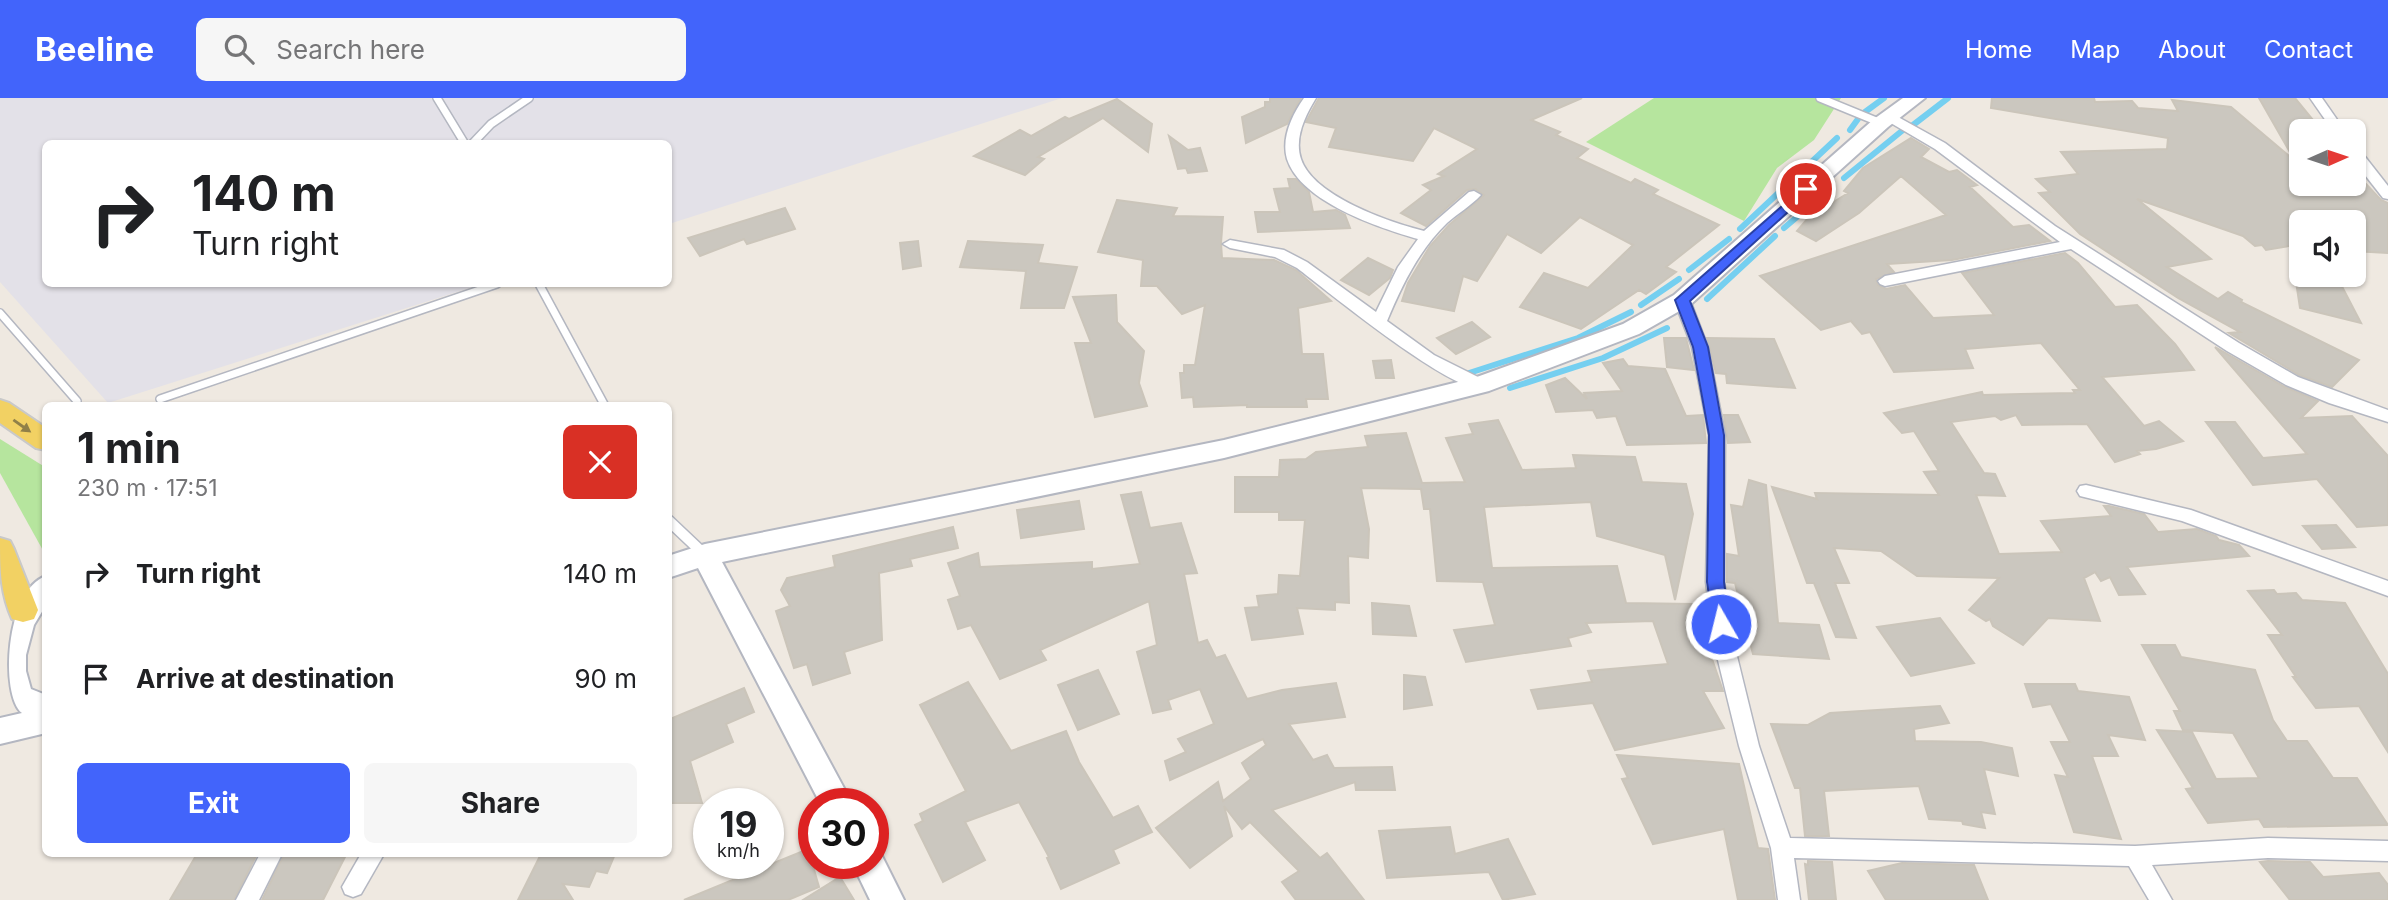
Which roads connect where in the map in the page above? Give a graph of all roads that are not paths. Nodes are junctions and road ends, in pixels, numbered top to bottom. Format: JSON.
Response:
{"nodes":[{"id":1,"x":437,"y":98,"type":"edge"},
{"id":2,"x":529,"y":98,"type":"edge"},
{"id":3,"x":1310,"y":98,"type":"edge"},
{"id":4,"x":1820,"y":98,"type":"edge"},
{"id":5,"x":1915,"y":98,"type":"edge"},
{"id":6,"x":2316,"y":98,"type":"edge"},
{"id":7,"x":1885,"y":119,"type":"junction"},
{"id":8,"x":2331,"y":119,"type":"edge"},
{"id":9,"x":463,"y":140,"type":"edge"},
{"id":10,"x":476,"y":140,"type":"edge"},
{"id":11,"x":2366,"y":167,"type":"edge"},
{"id":12,"x":1474,"y":195,"type":"dead end"},
{"id":13,"x":2388,"y":195,"type":"edge"},
{"id":14,"x":1425,"y":236,"type":"junction"},
{"id":15,"x":1230,"y":244,"type":"dead end"},
{"id":16,"x":2072,"y":244,"type":"junction"},
{"id":17,"x":1885,"y":281,"type":"dead end"},
{"id":18,"x":488,"y":287,"type":"edge"},
{"id":19,"x":541,"y":287,"type":"edge"},
{"id":20,"x":1682,"y":300,"type":"junction"},
{"id":21,"x":0,"y":313,"type":"edge"},
{"id":22,"x":1379,"y":323,"type":"junction"},
{"id":23,"x":1479,"y":385,"type":"junction"},
{"id":24,"x":160,"y":399,"type":"dead end"},
{"id":25,"x":76,"y":401,"type":"dead end"},
{"id":26,"x":603,"y":402,"type":"edge"},
{"id":27,"x":0,"y":408,"type":"edge"},
{"id":28,"x":2388,"y":416,"type":"edge"},
{"id":29,"x":42,"y":439,"type":"edge"},
{"id":30,"x":2086,"y":491,"type":"dead end"},
{"id":31,"x":672,"y":524,"type":"edge"},
{"id":32,"x":0,"y":549,"type":"edge"},
{"id":33,"x":705,"y":555,"type":"junction"},
{"id":34,"x":672,"y":557,"type":"edge"},
{"id":35,"x":672,"y":566,"type":"edge"},
{"id":36,"x":2388,"y":589,"type":"edge"},
{"id":37,"x":42,"y":590,"type":"edge"},
{"id":38,"x":11,"y":613,"type":"edge"},
{"id":39,"x":42,"y":707,"type":"edge"},
{"id":40,"x":42,"y":721,"type":"edge"},
{"id":41,"x":0,"y":731,"type":"edge"},
{"id":42,"x":828,"y":788,"type":"edge"},
{"id":43,"x":1782,"y":848,"type":"junction"},
{"id":44,"x":2388,"y":851,"type":"edge"},
{"id":45,"x":2135,"y":856,"type":"junction"},
{"id":46,"x":269,"y":857,"type":"edge"},
{"id":47,"x":371,"y":857,"type":"edge"},
{"id":48,"x":876,"y":879,"type":"edge"},
{"id":49,"x":353,"y":887,"type":"dead end"},
{"id":50,"x":247,"y":900,"type":"edge"},
{"id":51,"x":887,"y":900,"type":"edge"},
{"id":52,"x":1790,"y":900,"type":"edge"},
{"id":53,"x":2161,"y":900,"type":"edge"}],
"edges":[{"from":1,"to":9,"type":"lane"},
{"from":2,"to":10,"type":"lane"},
{"from":3,"to":14,"type":"street"},
{"from":4,"to":7,"type":"lane"},
{"from":5,"to":7,"type":"main road"},
{"from":6,"to":8,"type":"street"},
{"from":7,"to":16,"type":"street"},
{"from":7,"to":20,"type":"main road"},
{"from":11,"to":13,"type":"street"},
{"from":12,"to":14,"type":"street"},
{"from":14,"to":22,"type":"street"},
{"from":15,"to":22,"type":"street"},
{"from":16,"to":17,"type":"street"},
{"from":16,"to":28,"type":"street"},
{"from":18,"to":24,"type":"lane"},
{"from":19,"to":26,"type":"lane"},
{"from":20,"to":23,"type":"main road"},
{"from":20,"to":43,"type":"street"},
{"from":21,"to":25,"type":"lane"},
{"from":22,"to":23,"type":"street"},
{"from":23,"to":33,"type":"main road"},
{"from":27,"to":29,"type":"main road","one_way":true},
{"from":30,"to":36,"type":"street"},
{"from":31,"to":33,"type":"lane"},
{"from":32,"to":38,"type":"main road"},
{"from":33,"to":34,"type":"main road"},
{"from":33,"to":35,"type":"main road"},
{"from":33,"to":42,"type":"main road"},
{"from":37,"to":38,"type":"main road"},
{"from":38,"to":39,"type":"main road"},
{"from":40,"to":41,"type":"main road"},
{"from":43,"to":45,"type":"street"},
{"from":43,"to":52,"type":"street"},
{"from":44,"to":45,"type":"street"},
{"from":45,"to":53,"type":"street"},
{"from":46,"to":50,"type":"street"},
{"from":47,"to":49,"type":"street"},
{"from":48,"to":51,"type":"main road"}]}
